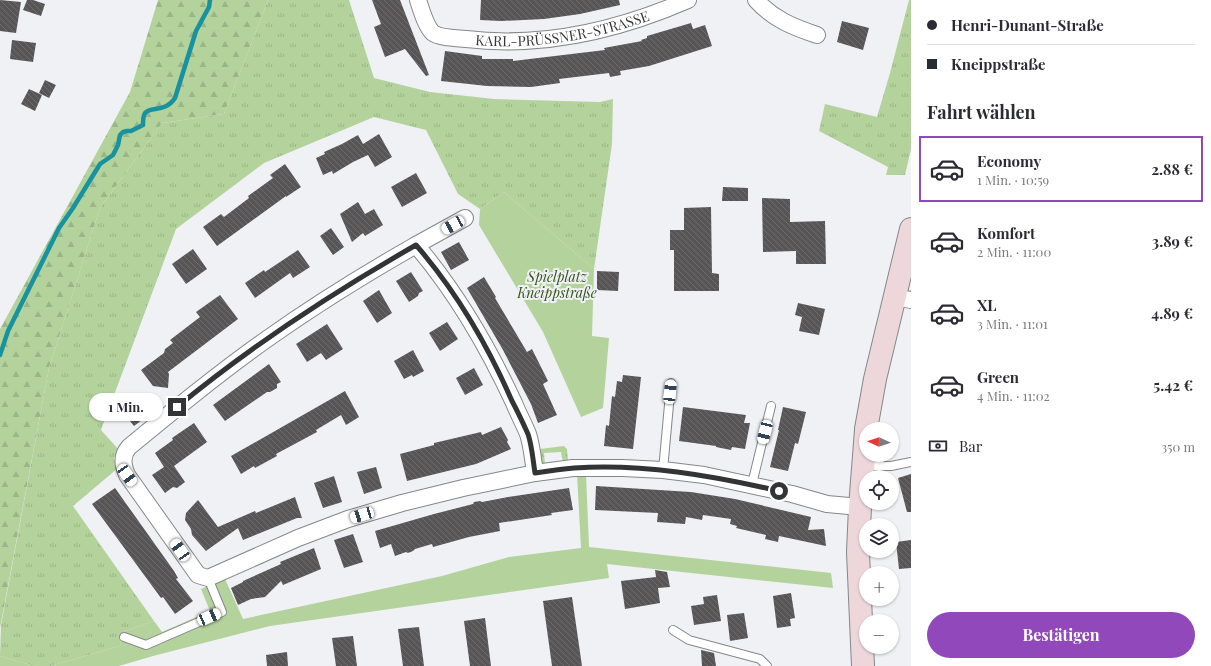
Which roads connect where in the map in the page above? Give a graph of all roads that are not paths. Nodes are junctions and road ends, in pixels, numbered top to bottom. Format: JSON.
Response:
{"nodes":[{"id":1,"x":418,"y":0,"type":"edge"},
{"id":2,"x":688,"y":0,"type":"edge"},
{"id":3,"x":756,"y":0,"type":"edge"},
{"id":4,"x":817,"y":35,"type":"dead end"},
{"id":5,"x":466,"y":218,"type":"dead end"},
{"id":6,"x":911,"y":229,"type":"edge"},
{"id":7,"x":416,"y":245,"type":"junction"},
{"id":8,"x":902,"y":299,"type":"edge"},
{"id":9,"x":671,"y":383,"type":"dead end"},
{"id":10,"x":771,"y":406,"type":"dead end"},
{"id":11,"x":867,"y":422,"type":"edge"},
{"id":12,"x":863,"y":462,"type":"edge"},
{"id":13,"x":911,"y":462,"type":"edge"},
{"id":14,"x":863,"y":466,"type":"junction"},
{"id":15,"x":663,"y":470,"type":"junction"},
{"id":16,"x":863,"y":470,"type":"edge"},
{"id":17,"x":535,"y":473,"type":"junction"},
{"id":18,"x":752,"y":484,"type":"junction"},
{"id":19,"x":859,"y":508,"type":"edge"},
{"id":20,"x":860,"y":510,"type":"edge"},
{"id":21,"x":208,"y":578,"type":"junction"},
{"id":22,"x":673,"y":630,"type":"dead end"},
{"id":23,"x":124,"y":637,"type":"dead end"},
{"id":24,"x":766,"y":666,"type":"edge"},
{"id":25,"x":863,"y":666,"type":"edge"}],
"edges":[{"from":1,"to":2,"type":"street","name":"KARL-PRÜSSNER-STRASSE"},
{"from":3,"to":4,"type":"street"},
{"from":5,"to":7,"type":"street"},
{"from":6,"to":8,"type":"main road"},
{"from":7,"to":17,"type":"street"},
{"from":7,"to":21,"type":"street"},
{"from":8,"to":11,"type":"main road"},
{"from":9,"to":15,"type":"lane"},
{"from":10,"to":18,"type":"lane"},
{"from":12,"to":14,"type":"main road"},
{"from":13,"to":14,"type":"lane"},
{"from":14,"to":16,"type":"main road"},
{"from":15,"to":17,"type":"street"},
{"from":15,"to":18,"type":"street"},
{"from":17,"to":21,"type":"street"},
{"from":18,"to":19,"type":"street"},
{"from":20,"to":25,"type":"main road"},
{"from":21,"to":23,"type":"lane"},
{"from":22,"to":24,"type":"lane"}]}
